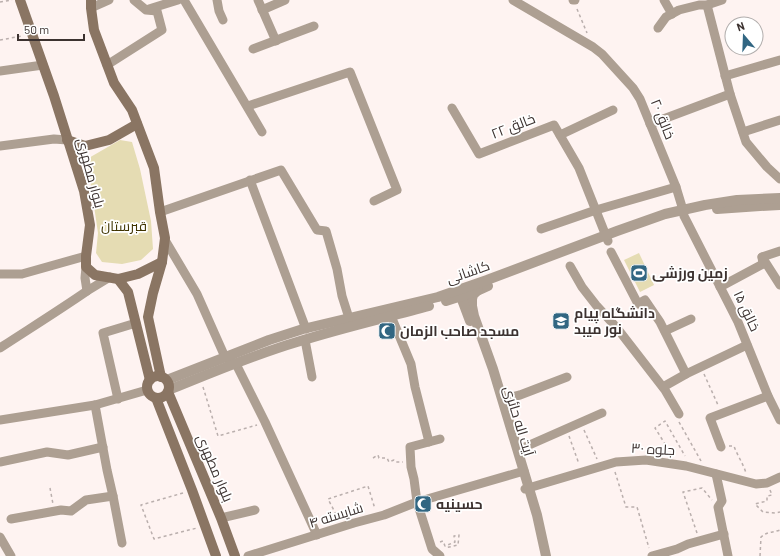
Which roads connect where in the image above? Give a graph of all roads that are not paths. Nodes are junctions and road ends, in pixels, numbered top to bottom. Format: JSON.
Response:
{"nodes":[{"id":1,"x":20,"y":0,"type":"edge"},
{"id":2,"x":109,"y":0,"type":"edge"},
{"id":3,"x":134,"y":0,"type":"edge"},
{"id":4,"x":178,"y":0,"type":"edge"},
{"id":5,"x":184,"y":0,"type":"edge"},
{"id":6,"x":217,"y":0,"type":"edge"},
{"id":7,"x":258,"y":0,"type":"edge"},
{"id":8,"x":285,"y":0,"type":"edge"},
{"id":9,"x":513,"y":0,"type":"edge"},
{"id":10,"x":664,"y":0,"type":"edge"},
{"id":11,"x":713,"y":2,"type":"edge"},
{"id":12,"x":91,"y":4,"type":"edge"},
{"id":13,"x":146,"y":10,"type":"junction"},
{"id":14,"x":262,"y":10,"type":"junction"},
{"id":15,"x":672,"y":14,"type":"junction"},
{"id":16,"x":223,"y":20,"type":"dead end"},
{"id":17,"x":314,"y":26,"type":"dead end"},
{"id":18,"x":658,"y":28,"type":"dead end"},
{"id":19,"x":276,"y":41,"type":"junction"},
{"id":20,"x":253,"y":49,"type":"dead end"},
{"id":21,"x":780,"y":60,"type":"edge"},
{"id":22,"x":43,"y":65,"type":"junction"},
{"id":23,"x":107,"y":65,"type":"junction"},
{"id":24,"x":0,"y":72,"type":"edge"},
{"id":25,"x":725,"y":76,"type":"junction"},
{"id":26,"x":730,"y":94,"type":"junction"},
{"id":27,"x":248,"y":106,"type":"junction"},
{"id":28,"x":452,"y":108,"type":"dead end"},
{"id":29,"x":613,"y":110,"type":"dead end"},
{"id":30,"x":780,"y":120,"type":"edge"},
{"id":31,"x":137,"y":124,"type":"junction"},
{"id":32,"x":650,"y":124,"type":"junction"},
{"id":33,"x":262,"y":132,"type":"dead end"},
{"id":34,"x":743,"y":132,"type":"junction"},
{"id":35,"x":560,"y":135,"type":"junction"},
{"id":36,"x":67,"y":140,"type":"junction"},
{"id":37,"x":0,"y":146,"type":"edge"},
{"id":38,"x":780,"y":179,"type":"edge"},
{"id":39,"x":250,"y":180,"type":"junction"},
{"id":40,"x":676,"y":187,"type":"junction"},
{"id":41,"x":780,"y":198,"type":"edge"},
{"id":42,"x":374,"y":201,"type":"dead end"},
{"id":43,"x":780,"y":205,"type":"edge"},
{"id":44,"x":596,"y":210,"type":"junction"},
{"id":45,"x":160,"y":212,"type":"junction"},
{"id":46,"x":683,"y":213,"type":"junction"},
{"id":47,"x":541,"y":229,"type":"dead end"},
{"id":48,"x":607,"y":238,"type":"junction"},
{"id":49,"x":165,"y":240,"type":"junction"},
{"id":50,"x":780,"y":251,"type":"edge"},
{"id":51,"x":611,"y":252,"type":"dead end"},
{"id":52,"x":86,"y":256,"type":"junction"},
{"id":53,"x":762,"y":258,"type":"junction"},
{"id":54,"x":162,"y":262,"type":"junction"},
{"id":55,"x":570,"y":266,"type":"dead end"},
{"id":56,"x":86,"y":267,"type":"junction"},
{"id":57,"x":0,"y":274,"type":"edge"},
{"id":58,"x":114,"y":278,"type":"junction"},
{"id":59,"x":487,"y":280,"type":"junction"},
{"id":60,"x":780,"y":285,"type":"edge"},
{"id":61,"x":720,"y":287,"type":"junction"},
{"id":62,"x":87,"y":291,"type":"junction"},
{"id":63,"x":477,"y":291,"type":"junction"},
{"id":64,"x":438,"y":297,"type":"junction"},
{"id":65,"x":461,"y":297,"type":"junction"},
{"id":66,"x":392,"y":316,"type":"junction"},
{"id":67,"x":474,"y":316,"type":"joint"},
{"id":68,"x":349,"y":318,"type":"junction"},
{"id":69,"x":691,"y":319,"type":"dead end"},
{"id":70,"x":136,"y":323,"type":"junction"},
{"id":71,"x":306,"y":328,"type":"junction"},
{"id":72,"x":665,"y":331,"type":"junction"},
{"id":73,"x":305,"y":340,"type":"junction"},
{"id":74,"x":747,"y":345,"type":"junction"},
{"id":75,"x":0,"y":348,"type":"edge"},
{"id":76,"x":225,"y":358,"type":"junction"},
{"id":77,"x":236,"y":364,"type":"junction"},
{"id":78,"x":686,"y":374,"type":"junction"},
{"id":79,"x":312,"y":377,"type":"dead end"},
{"id":80,"x":567,"y":377,"type":"dead end"},
{"id":81,"x":149,"y":385,"type":"junction"},
{"id":82,"x":166,"y":385,"type":"junction"},
{"id":83,"x":664,"y":389,"type":"junction"},
{"id":84,"x":768,"y":396,"type":"junction"},
{"id":85,"x":156,"y":398,"type":"junction"},
{"id":86,"x":118,"y":399,"type":"junction"},
{"id":87,"x":502,"y":399,"type":"junction"},
{"id":88,"x":95,"y":405,"type":"junction"},
{"id":89,"x":602,"y":413,"type":"dead end"},
{"id":90,"x":679,"y":414,"type":"road end"},
{"id":91,"x":0,"y":420,"type":"edge"},
{"id":92,"x":780,"y":420,"type":"edge"},
{"id":93,"x":440,"y":439,"type":"dead end"},
{"id":94,"x":429,"y":442,"type":"junction"},
{"id":95,"x":103,"y":447,"type":"junction"},
{"id":96,"x":720,"y":447,"type":"road end"},
{"id":97,"x":518,"y":450,"type":"junction"},
{"id":98,"x":0,"y":462,"type":"edge"},
{"id":99,"x":522,"y":471,"type":"junction"},
{"id":100,"x":716,"y":474,"type":"junction"},
{"id":101,"x":780,"y":477,"type":"edge"},
{"id":102,"x":527,"y":489,"type":"junction"},
{"id":103,"x":113,"y":496,"type":"junction"},
{"id":104,"x":417,"y":502,"type":"junction"},
{"id":105,"x":255,"y":510,"type":"dead end"},
{"id":106,"x":221,"y":518,"type":"junction"},
{"id":107,"x":11,"y":520,"type":"dead end"},
{"id":108,"x":724,"y":534,"type":"junction"},
{"id":109,"x":317,"y":535,"type":"junction"},
{"id":110,"x":0,"y":537,"type":"edge"},
{"id":111,"x":122,"y":543,"type":"dead end"},
{"id":112,"x":441,"y":553,"type":"edge"},
{"id":113,"x":11,"y":556,"type":"edge"},
{"id":114,"x":216,"y":556,"type":"edge"},
{"id":115,"x":235,"y":556,"type":"edge"},
{"id":116,"x":248,"y":556,"type":"edge"},
{"id":117,"x":542,"y":556,"type":"edge"},
{"id":118,"x":546,"y":556,"type":"edge"},
{"id":119,"x":652,"y":556,"type":"edge"},
{"id":120,"x":728,"y":556,"type":"edge"}],
"edges":[{"from":1,"to":22,"type":"main road","name":"بلوار مطهری"},
{"from":2,"to":12,"type":"street"},
{"from":3,"to":13,"type":"street"},
{"from":4,"to":13,"type":"street"},
{"from":5,"to":27,"type":"street"},
{"from":6,"to":16,"type":"street"},
{"from":7,"to":14,"type":"street"},
{"from":8,"to":14,"type":"street"},
{"from":9,"to":32,"type":"street","name":"خالق ۲۰"},
{"from":10,"to":15,"type":"street"},
{"from":11,"to":15,"type":"street"},
{"from":11,"to":25,"type":"street"},
{"from":12,"to":23,"type":"main road","name":"بلوار مطهری"},
{"from":13,"to":23,"type":"street"},
{"from":14,"to":19,"type":"street"},
{"from":15,"to":18,"type":"street"},
{"from":17,"to":19,"type":"street"},
{"from":19,"to":20,"type":"street"},
{"from":21,"to":25,"type":"street"},
{"from":22,"to":24,"type":"street"},
{"from":22,"to":36,"type":"main road","name":"بلوار مطهری"},
{"from":23,"to":31,"type":"main road","name":"بلوار مطهری"},
{"from":25,"to":26,"type":"street"},
{"from":26,"to":32,"type":"street"},
{"from":26,"to":34,"type":"street"},
{"from":27,"to":33,"type":"street"},
{"from":27,"to":42,"type":"street"},
{"from":28,"to":35,"type":"street","name":"خالق ۲۲"},
{"from":29,"to":35,"type":"street"},
{"from":30,"to":34,"type":"street"},
{"from":31,"to":36,"type":"main road"},
{"from":31,"to":45,"type":"main road","name":"بلوار مطهری"},
{"from":32,"to":40,"type":"street","name":"خالق ۲۰"},
{"from":34,"to":38,"type":"street"},
{"from":35,"to":44,"type":"street"},
{"from":36,"to":37,"type":"street"},
{"from":36,"to":52,"type":"main road","name":"بلوار مطهری"},
{"from":39,"to":45,"type":"street"},
{"from":39,"to":68,"type":"street"},
{"from":39,"to":71,"type":"street"},
{"from":40,"to":44,"type":"street"},
{"from":40,"to":46,"type":"street","name":"خالق ۲۰"},
{"from":41,"to":46,"type":"street","name":"کاشانی"},
{"from":43,"to":46,"type":"street","name":"کاشانی"},
{"from":44,"to":47,"type":"street"},
{"from":44,"to":48,"type":"street"},
{"from":45,"to":49,"type":"main road","name":"بلوار مطهری"},
{"from":46,"to":48,"type":"street","name":"کاشانی"},
{"from":46,"to":61,"type":"street","name":"خالق ۱۵"},
{"from":48,"to":59,"type":"street","name":"کاشانی"},
{"from":48,"to":63,"type":"street","name":"کاشانی"},
{"from":49,"to":54,"type":"main road","name":"بلوار مطهری"},
{"from":49,"to":76,"type":"street"},
{"from":50,"to":53,"type":"street"},
{"from":51,"to":72,"type":"street"},
{"from":52,"to":56,"type":"main road","name":"بلوار مطهری"},
{"from":52,"to":57,"type":"street"},
{"from":53,"to":60,"type":"street"},
{"from":53,"to":61,"type":"street"},
{"from":54,"to":58,"type":"main road"},
{"from":54,"to":82,"type":"main road","name":"بلوار مطهری"},
{"from":55,"to":83,"type":"street"},
{"from":56,"to":58,"type":"main road"},
{"from":56,"to":62,"type":"street"},
{"from":58,"to":62,"type":"street"},
{"from":58,"to":70,"type":"main road"},
{"from":59,"to":63,"type":"street"},
{"from":59,"to":64,"type":"street","name":"کاشانی"},
{"from":61,"to":74,"type":"street","name":"خالق ۱۵"},
{"from":62,"to":75,"type":"street"},
{"from":63,"to":65,"type":"street","name":"کاشانی"},
{"from":63,"to":67,"type":"street","name":"کاشانی"},
{"from":64,"to":65,"type":"street"},
{"from":64,"to":68,"type":"street","name":"کاشانی"},
{"from":65,"to":66,"type":"street","name":"کاشانی"},
{"from":65,"to":99,"type":"street","name":"آیت اله حائری"},
{"from":66,"to":73,"type":"street","name":"کاشانی"},
{"from":66,"to":94,"type":"street"},
{"from":67,"to":87,"type":"street","name":"آیت اله حائری"},
{"from":68,"to":71,"type":"street","name":"کاشانی"},
{"from":69,"to":72,"type":"street"},
{"from":70,"to":81,"type":"main road"},
{"from":70,"to":86,"type":"street"},
{"from":71,"to":76,"type":"street","name":"کاشانی"},
{"from":72,"to":78,"type":"street"},
{"from":73,"to":77,"type":"street","name":"کاشانی"},
{"from":73,"to":79,"type":"street"},
{"from":74,"to":78,"type":"street"},
{"from":74,"to":84,"type":"street","name":"خالق ۱۵"},
{"from":76,"to":77,"type":"street"},
{"from":76,"to":82,"type":"street","name":"کاشانی"},
{"from":77,"to":82,"type":"street","name":"کاشانی"},
{"from":77,"to":109,"type":"street"},
{"from":78,"to":83,"type":"street"},
{"from":80,"to":87,"type":"street"},
{"from":81,"to":82,"type":"main road"},
{"from":81,"to":85,"type":"main road"},
{"from":81,"to":86,"type":"street"},
{"from":82,"to":85,"type":"main road"},
{"from":82,"to":106,"type":"main road","name":"بلوار مطهری"},
{"from":83,"to":90,"type":"street"},
{"from":84,"to":92,"type":"street","name":"خالق ۱۵"},
{"from":84,"to":96,"type":"street"},
{"from":85,"to":114,"type":"main road","name":"بلوار مطهری"},
{"from":86,"to":88,"type":"street"},
{"from":87,"to":97,"type":"street","name":"آیت اله حائری"},
{"from":88,"to":91,"type":"street"},
{"from":88,"to":95,"type":"street"},
{"from":89,"to":97,"type":"street"},
{"from":93,"to":94,"type":"street"},
{"from":94,"to":104,"type":"street"},
{"from":95,"to":98,"type":"street"},
{"from":95,"to":103,"type":"street"},
{"from":97,"to":99,"type":"street","name":"آیت اله حائری"},
{"from":99,"to":102,"type":"street","name":"آیت اله حائری"},
{"from":99,"to":104,"type":"street","name":"شایسته ۴"},
{"from":100,"to":101,"type":"street","name":"جلوه ۳۰"},
{"from":100,"to":102,"type":"street","name":"جلوه ۳۰"},
{"from":100,"to":108,"type":"street"},
{"from":102,"to":117,"type":"street","name":"آیت اله حائری"},
{"from":102,"to":118,"type":"street","name":"آیت اله حائری"},
{"from":103,"to":107,"type":"street"},
{"from":103,"to":111,"type":"street"},
{"from":104,"to":109,"type":"street","name":"شایسته ۴"},
{"from":104,"to":112,"type":"street"},
{"from":105,"to":106,"type":"street"},
{"from":106,"to":115,"type":"main road","name":"بلوار مطهری"},
{"from":108,"to":119,"type":"street"},
{"from":108,"to":120,"type":"street"},
{"from":109,"to":116,"type":"street","name":"شایسته ۴"},
{"from":110,"to":113,"type":"street"}]}
